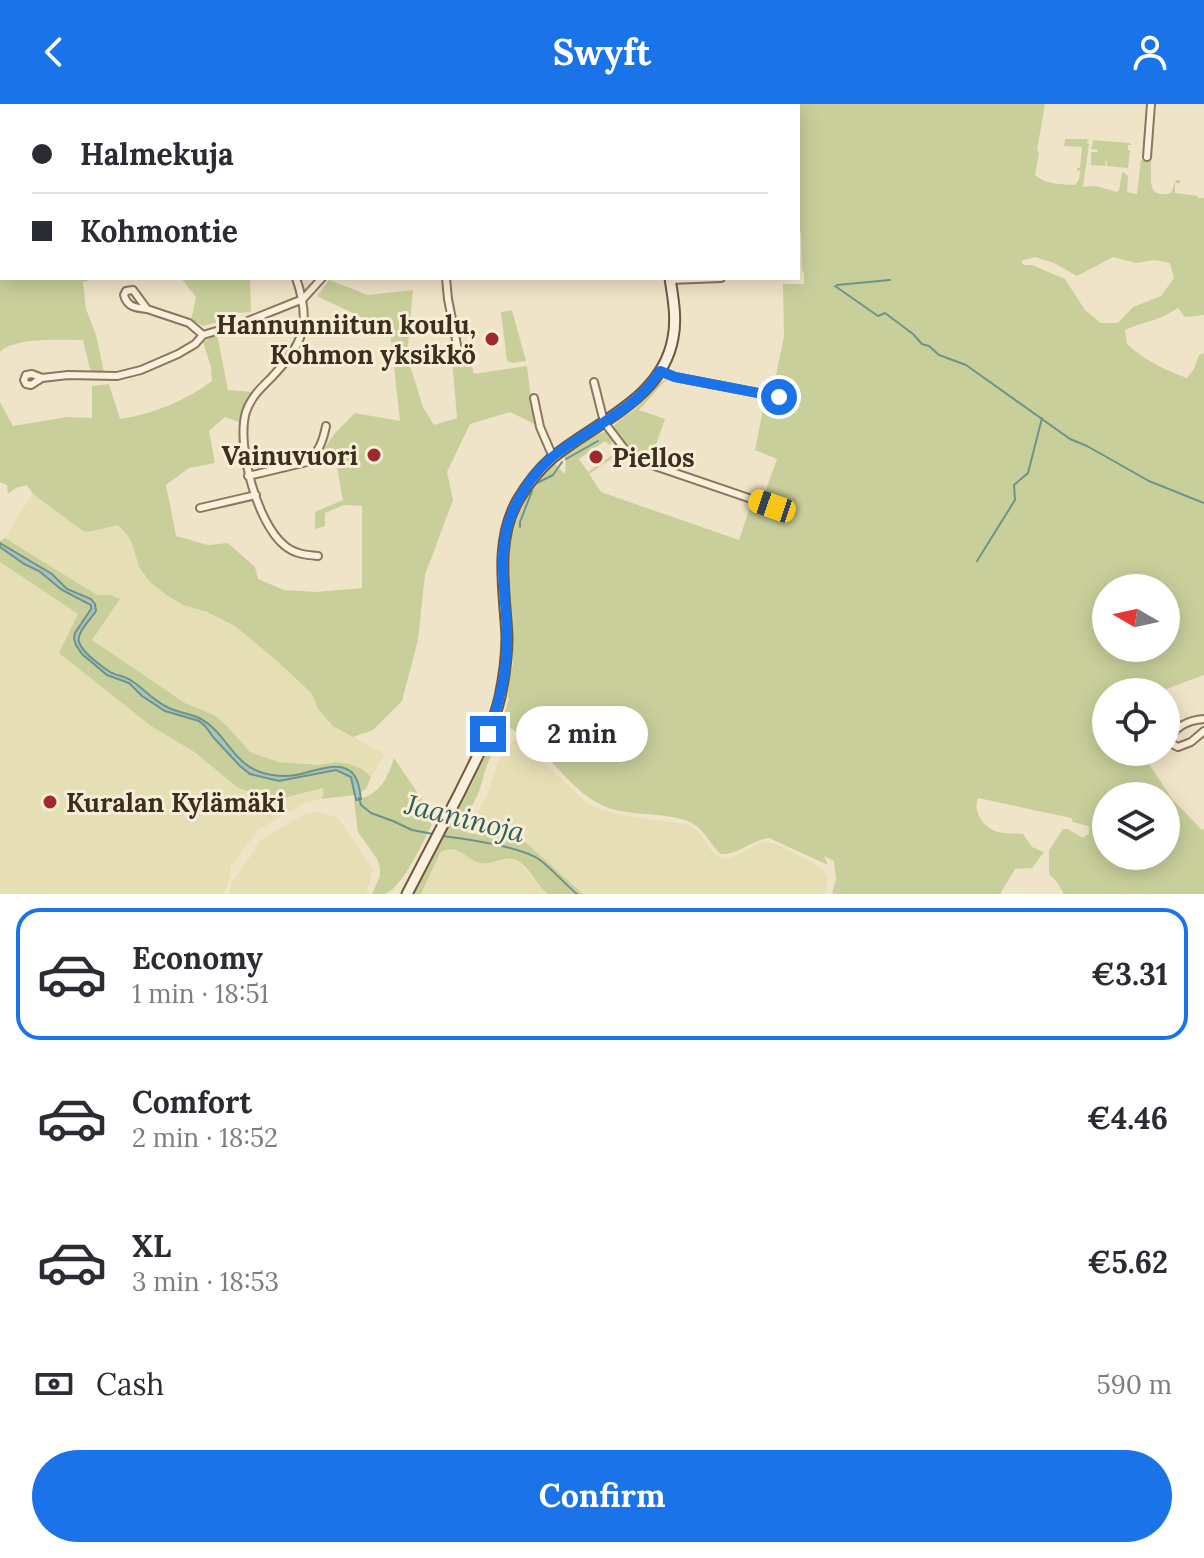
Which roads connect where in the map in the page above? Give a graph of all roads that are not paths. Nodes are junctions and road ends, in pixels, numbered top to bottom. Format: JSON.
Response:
{"nodes":[{"id":1,"x":1151,"y":104,"type":"edge"},
{"id":2,"x":1147,"y":157,"type":"dead end"},
{"id":3,"x":297,"y":280,"type":"edge"},
{"id":4,"x":320,"y":280,"type":"edge"},
{"id":5,"x":446,"y":280,"type":"edge"},
{"id":6,"x":670,"y":280,"type":"edge"},
{"id":7,"x":303,"y":299,"type":"junction"},
{"id":8,"x":147,"y":309,"type":"dead end"},
{"id":9,"x":203,"y":335,"type":"junction"},
{"id":10,"x":458,"y":350,"type":"dead end"},
{"id":11,"x":660,"y":371,"type":"junction"},
{"id":12,"x":42,"y":378,"type":"dead end"},
{"id":13,"x":594,"y":382,"type":"dead end"},
{"id":14,"x":779,"y":397,"type":"dead end"},
{"id":15,"x":534,"y":398,"type":"dead end"},
{"id":16,"x":604,"y":422,"type":"junction"},
{"id":17,"x":326,"y":426,"type":"dead end"},
{"id":18,"x":553,"y":457,"type":"junction"},
{"id":19,"x":248,"y":476,"type":"junction"},
{"id":20,"x":256,"y":495,"type":"junction"},
{"id":21,"x":200,"y":508,"type":"dead end"},
{"id":22,"x":778,"y":508,"type":"dead end"},
{"id":23,"x":318,"y":556,"type":"dead end"},
{"id":24,"x":1204,"y":719,"type":"edge"},
{"id":25,"x":1204,"y":731,"type":"edge"},
{"id":26,"x":407,"y":894,"type":"edge"}],
"edges":[{"from":1,"to":2,"type":"street"},
{"from":3,"to":7,"type":"street"},
{"from":4,"to":7,"type":"street"},
{"from":5,"to":10,"type":"street"},
{"from":6,"to":11,"type":"street"},
{"from":7,"to":9,"type":"street"},
{"from":7,"to":19,"type":"street"},
{"from":8,"to":9,"type":"street"},
{"from":9,"to":12,"type":"street"},
{"from":11,"to":14,"type":"street"},
{"from":11,"to":16,"type":"street"},
{"from":13,"to":16,"type":"street"},
{"from":15,"to":18,"type":"street"},
{"from":16,"to":18,"type":"street"},
{"from":16,"to":22,"type":"street"},
{"from":17,"to":19,"type":"street"},
{"from":18,"to":26,"type":"street"},
{"from":19,"to":20,"type":"street"},
{"from":20,"to":21,"type":"street"},
{"from":20,"to":23,"type":"street"},
{"from":24,"to":25,"type":"street"}]}
